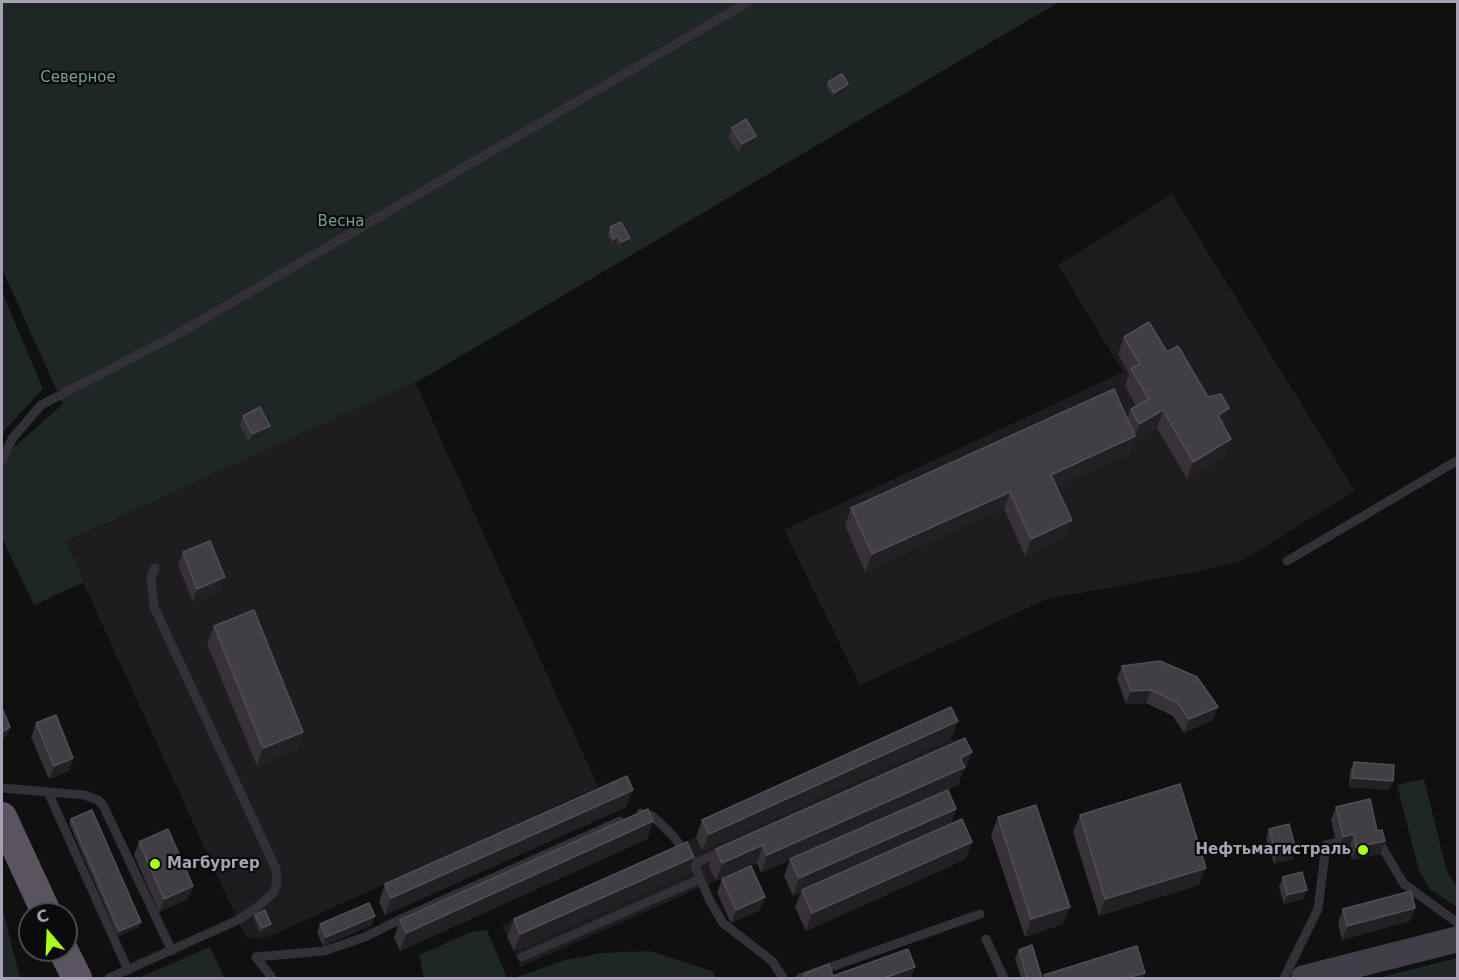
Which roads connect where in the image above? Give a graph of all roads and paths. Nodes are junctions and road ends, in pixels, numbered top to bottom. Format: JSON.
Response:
{"nodes":[{"id":1,"x":748,"y":2,"type":"edge"},
{"id":2,"x":1458,"y":460,"type":"edge"},
{"id":3,"x":2,"y":461,"type":"edge"},
{"id":4,"x":1287,"y":561,"type":"dead end"},
{"id":5,"x":155,"y":568,"type":"dead end"},
{"id":6,"x":2,"y":788,"type":"edge"},
{"id":7,"x":48,"y":792,"type":"junction"},
{"id":8,"x":2,"y":817,"type":"edge"},
{"id":9,"x":736,"y":844,"type":"edge"},
{"id":10,"x":694,"y":864,"type":"junction"},
{"id":11,"x":700,"y":879,"type":"junction"},
{"id":12,"x":41,"y":902,"type":"edge"},
{"id":13,"x":980,"y":914,"type":"dead end"},
{"id":14,"x":1458,"y":923,"type":"edge"},
{"id":15,"x":986,"y":939,"type":"dead end"},
{"id":16,"x":1458,"y":939,"type":"edge"},
{"id":17,"x":172,"y":951,"type":"junction"},
{"id":18,"x":522,"y":957,"type":"dead end"},
{"id":19,"x":69,"y":962,"type":"edge"},
{"id":20,"x":128,"y":970,"type":"junction"},
{"id":21,"x":77,"y":978,"type":"edge"},
{"id":22,"x":109,"y":978,"type":"edge"},
{"id":23,"x":272,"y":978,"type":"edge"},
{"id":24,"x":783,"y":978,"type":"edge"},
{"id":25,"x":800,"y":978,"type":"edge"},
{"id":26,"x":1004,"y":978,"type":"edge"},
{"id":27,"x":1284,"y":978,"type":"edge"},
{"id":28,"x":1304,"y":978,"type":"edge"}],
"edges":[{"from":1,"to":3,"type":"lane"},
{"from":2,"to":4,"type":"lane"},
{"from":5,"to":17,"type":"lane"},
{"from":6,"to":7,"type":"lane"},
{"from":7,"to":17,"type":"lane"},
{"from":7,"to":20,"type":"lane"},
{"from":8,"to":12,"type":"highway"},
{"from":9,"to":10,"type":"lane"},
{"from":10,"to":11,"type":"lane"},
{"from":10,"to":23,"type":"lane"},
{"from":11,"to":18,"type":"lane"},
{"from":11,"to":24,"type":"lane"},
{"from":13,"to":25,"type":"lane"},
{"from":14,"to":27,"type":"lane"},
{"from":15,"to":26,"type":"lane"},
{"from":16,"to":28,"type":"main road"},
{"from":17,"to":20,"type":"lane"},
{"from":19,"to":21,"type":"highway"},
{"from":20,"to":22,"type":"lane"}]}
